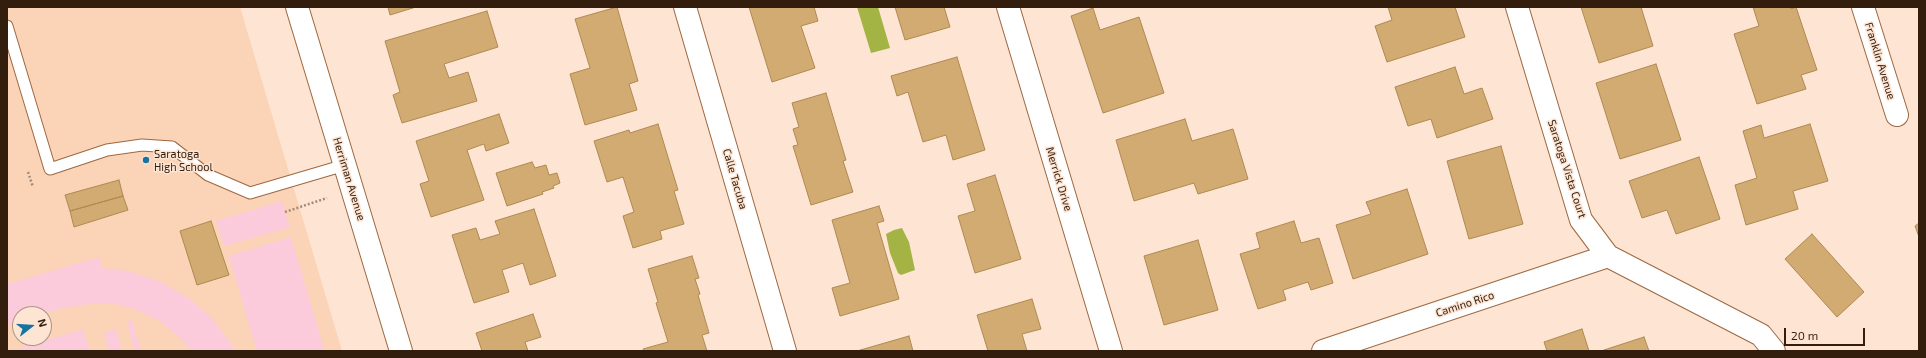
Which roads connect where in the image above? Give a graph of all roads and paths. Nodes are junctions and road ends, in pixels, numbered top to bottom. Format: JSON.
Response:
{"nodes":[{"id":1,"x":297,"y":7,"type":"edge"},
{"id":2,"x":685,"y":7,"type":"edge"},
{"id":3,"x":1008,"y":7,"type":"edge"},
{"id":4,"x":1517,"y":7,"type":"edge"},
{"id":5,"x":1864,"y":7,"type":"edge"},
{"id":6,"x":7,"y":26,"type":"edge"},
{"id":7,"x":1897,"y":115,"type":"dead end"},
{"id":8,"x":345,"y":165,"type":"junction"},
{"id":9,"x":326,"y":198,"type":"dead end"},
{"id":10,"x":285,"y":212,"type":"dead end"},
{"id":11,"x":1608,"y":256,"type":"junction"},
{"id":12,"x":401,"y":351,"type":"edge"},
{"id":13,"x":786,"y":351,"type":"edge"},
{"id":14,"x":1111,"y":351,"type":"edge"},
{"id":15,"x":1323,"y":351,"type":"edge"},
{"id":16,"x":1774,"y":351,"type":"edge"}],
"edges":[{"from":1,"to":8,"type":"street","name":"Herriman Avenue"},
{"from":2,"to":13,"type":"street","name":"Calle Tacuba"},
{"from":3,"to":14,"type":"street","name":"Merrick Drive"},
{"from":4,"to":11,"type":"street","name":"Saratoga Vista Court"},
{"from":5,"to":7,"type":"street","name":"Franklin Avenue"},
{"from":6,"to":8,"type":"lane"},
{"from":8,"to":12,"type":"street","name":"Herriman Avenue"},
{"from":9,"to":10,"type":"path"},
{"from":11,"to":15,"type":"street","name":"Camino Rico"},
{"from":11,"to":16,"type":"street","name":"Saratoga Vista Court"}]}
